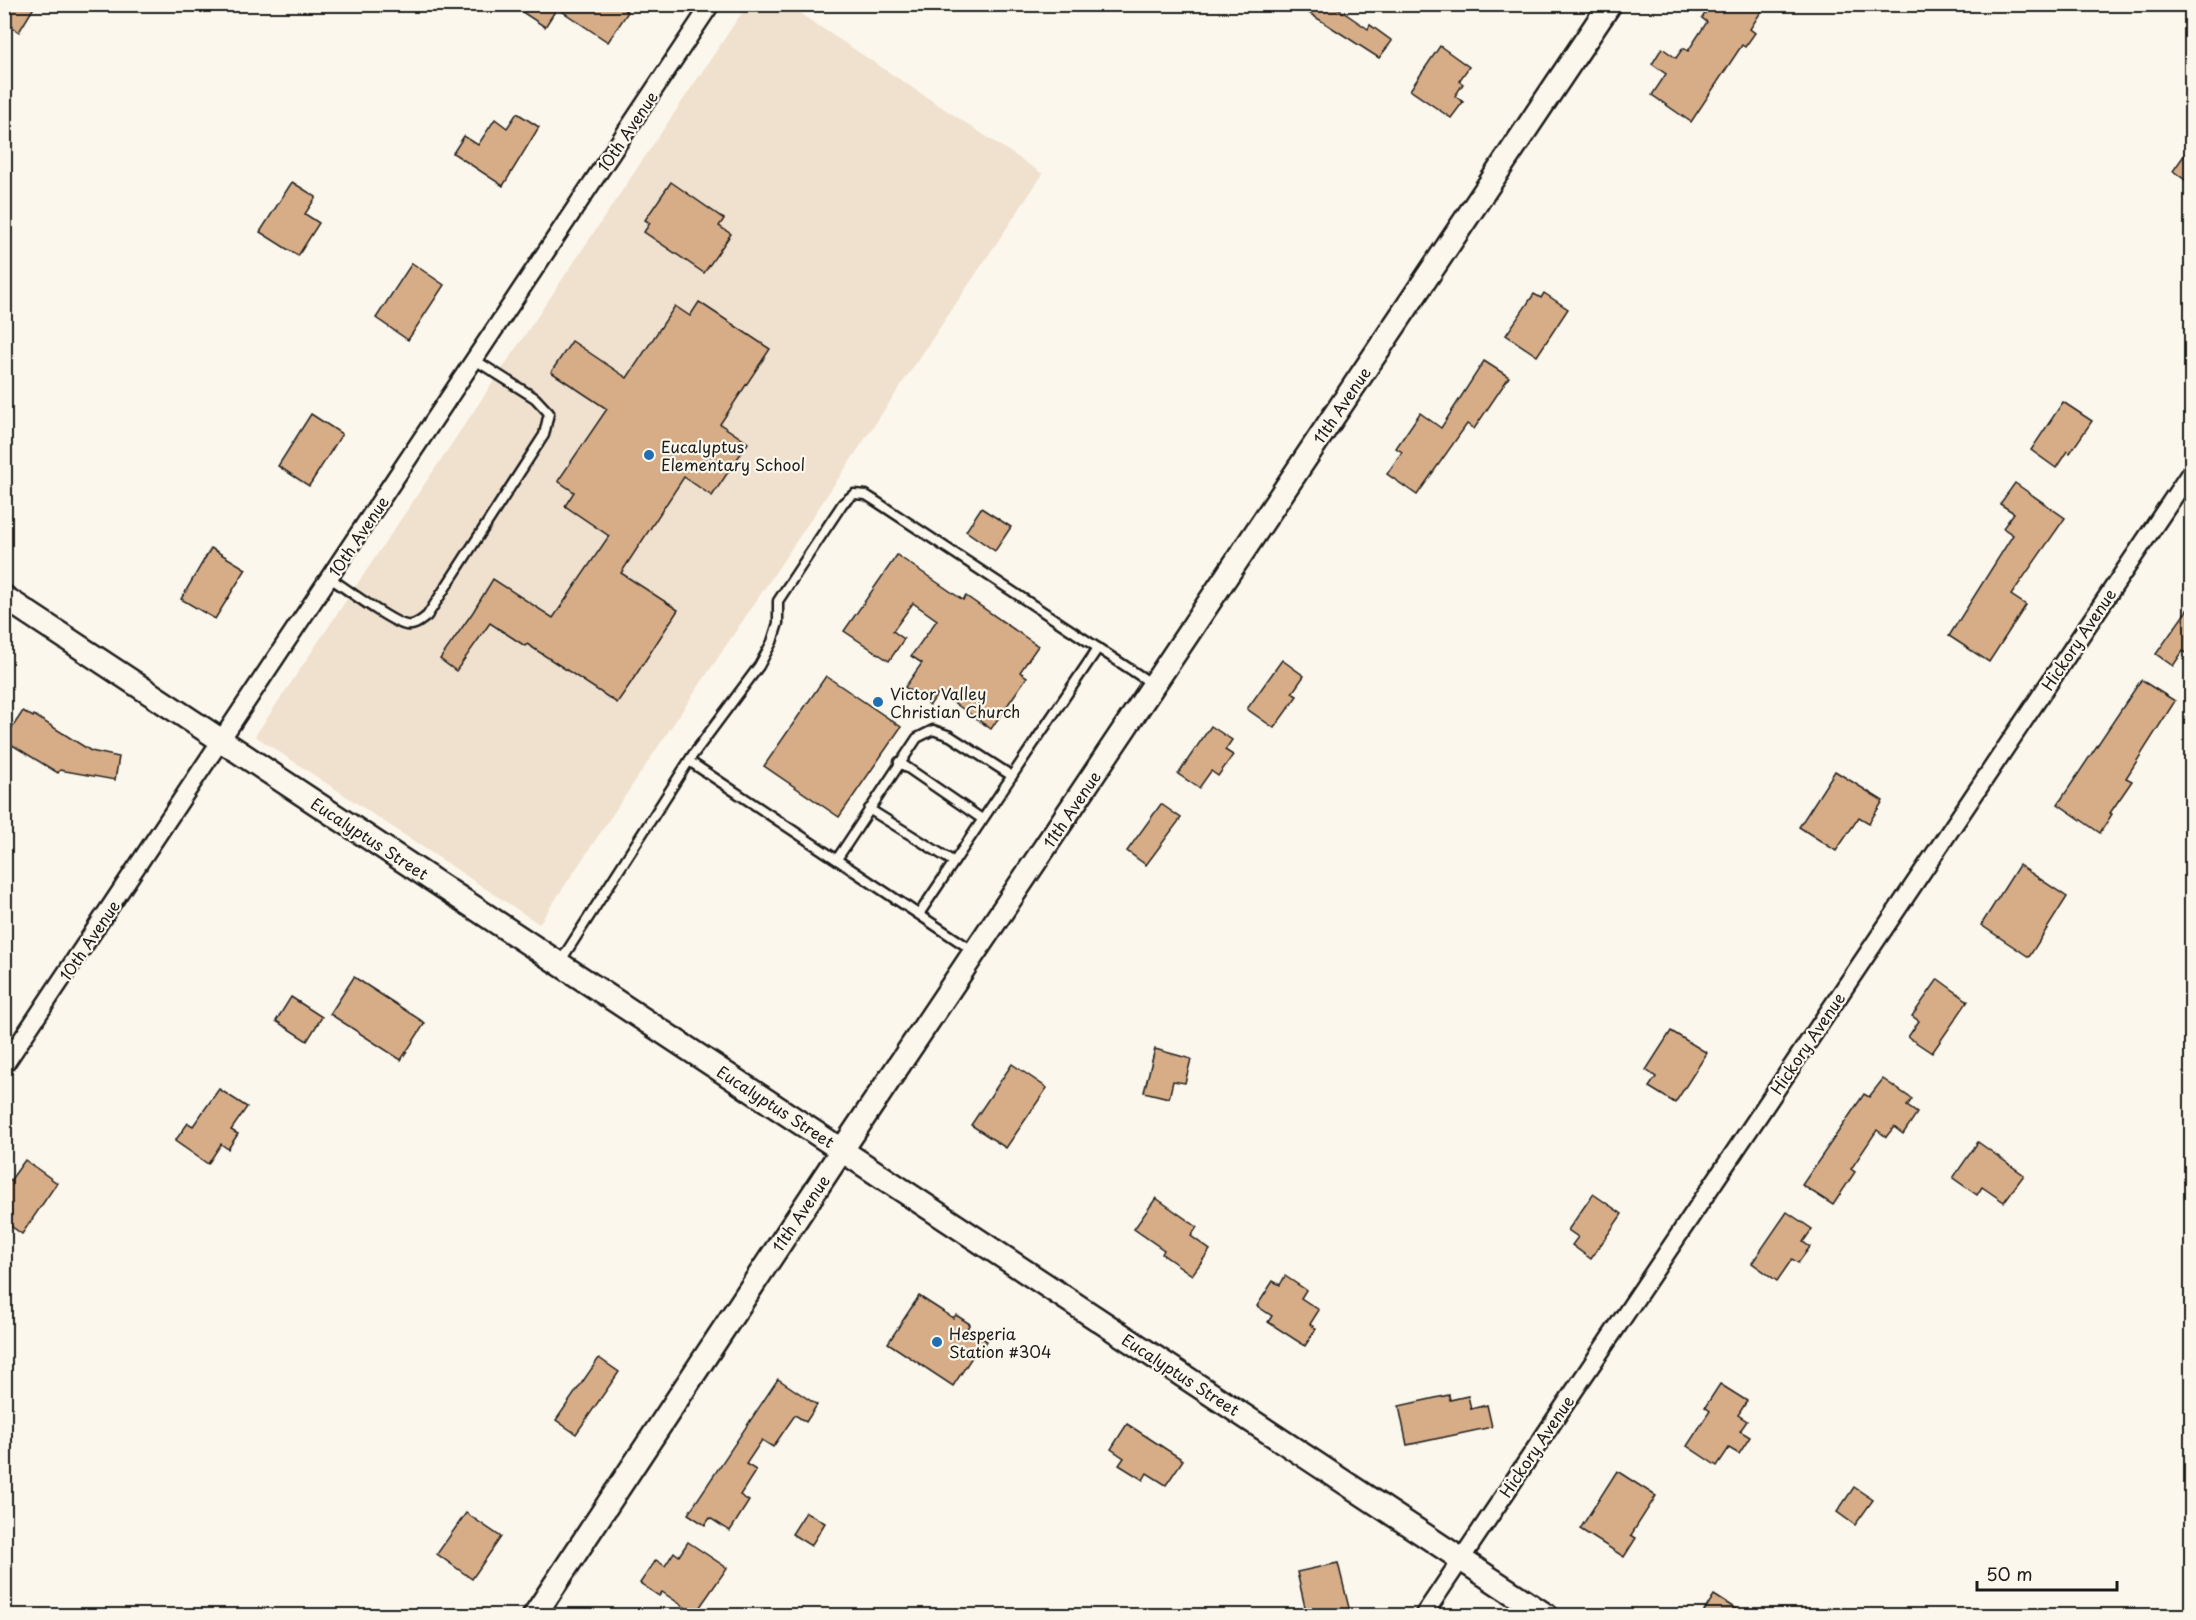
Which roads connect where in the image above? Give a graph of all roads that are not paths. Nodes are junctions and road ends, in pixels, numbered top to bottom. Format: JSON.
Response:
{"nodes":[{"id":1,"x":711,"y":4,"type":"edge"},
{"id":2,"x":1610,"y":4,"type":"edge"},
{"id":3,"x":475,"y":360,"type":"junction"},
{"id":4,"x":2192,"y":470,"type":"edge"},
{"id":5,"x":330,"y":578,"type":"junction"},
{"id":6,"x":4,"y":597,"type":"edge"},
{"id":7,"x":1098,"y":648,"type":"junction"},
{"id":8,"x":1154,"y":685,"type":"junction"},
{"id":9,"x":222,"y":741,"type":"junction"},
{"id":10,"x":689,"y":761,"type":"junction"},
{"id":11,"x":899,"y":762,"type":"junction"},
{"id":12,"x":1012,"y":776,"type":"junction"},
{"id":13,"x":869,"y":809,"type":"junction"},
{"id":14,"x":982,"y":819,"type":"junction"},
{"id":15,"x":837,"y":859,"type":"junction"},
{"id":16,"x":954,"y":862,"type":"junction"},
{"id":17,"x":919,"y":914,"type":"junction"},
{"id":18,"x":975,"y":952,"type":"junction"},
{"id":19,"x":559,"y":963,"type":"junction"},
{"id":20,"x":4,"y":1066,"type":"edge"},
{"id":21,"x":842,"y":1150,"type":"junction"},
{"id":22,"x":1461,"y":1559,"type":"junction"},
{"id":23,"x":534,"y":1616,"type":"edge"},
{"id":24,"x":1423,"y":1616,"type":"edge"},
{"id":25,"x":1547,"y":1616,"type":"edge"}],
"edges":[{"from":1,"to":3,"type":"street","name":"10th Avenue"},
{"from":2,"to":8,"type":"main road","name":"11th Avenue"},
{"from":3,"to":5,"type":"street","name":"10th Avenue"},
{"from":3,"to":5,"type":"lane"},
{"from":4,"to":22,"type":"street","name":"Hickory Avenue"},
{"from":5,"to":9,"type":"street","name":"10th Avenue"},
{"from":6,"to":9,"type":"main road","name":"Eucalyptus Street"},
{"from":7,"to":8,"type":"lane"},
{"from":7,"to":10,"type":"lane"},
{"from":7,"to":12,"type":"lane"},
{"from":8,"to":18,"type":"main road","name":"11th Avenue"},
{"from":9,"to":19,"type":"main road","name":"Eucalyptus Street"},
{"from":9,"to":20,"type":"street","name":"10th Avenue"},
{"from":10,"to":15,"type":"lane"},
{"from":10,"to":19,"type":"lane"},
{"from":11,"to":12,"type":"lane"},
{"from":11,"to":13,"type":"lane"},
{"from":11,"to":14,"type":"lane"},
{"from":12,"to":14,"type":"lane"},
{"from":13,"to":15,"type":"lane"},
{"from":13,"to":16,"type":"lane"},
{"from":14,"to":16,"type":"lane"},
{"from":15,"to":17,"type":"lane"},
{"from":16,"to":17,"type":"lane"},
{"from":17,"to":18,"type":"lane"},
{"from":18,"to":21,"type":"main road","name":"11th Avenue"},
{"from":19,"to":21,"type":"main road","name":"Eucalyptus Street"},
{"from":21,"to":22,"type":"main road","name":"Eucalyptus Street"},
{"from":21,"to":23,"type":"main road","name":"11th Avenue"},
{"from":22,"to":24,"type":"street","name":"Hickory Avenue"},
{"from":22,"to":25,"type":"main road","name":"Eucalyptus Street"}]}
